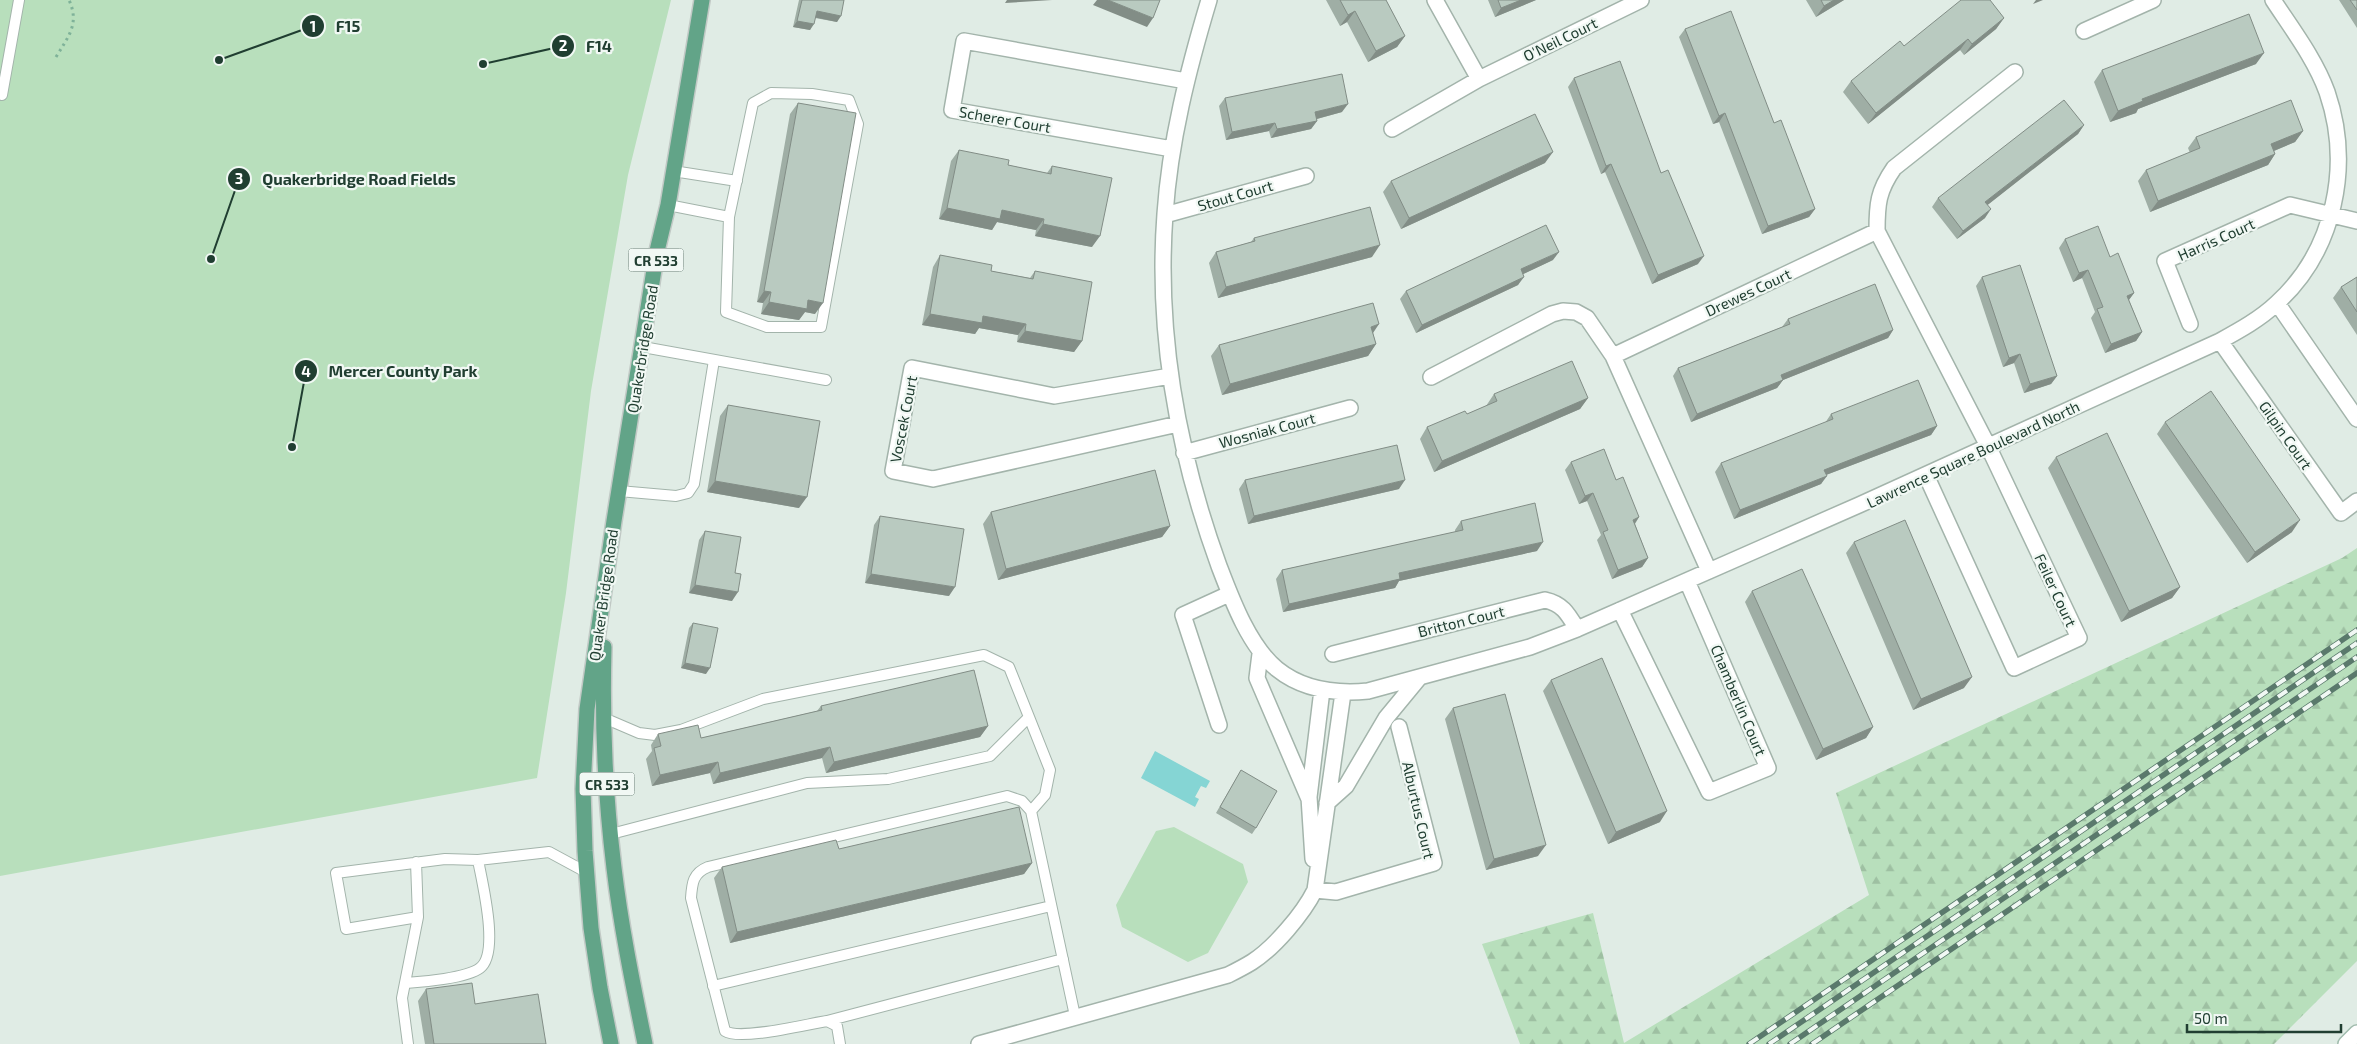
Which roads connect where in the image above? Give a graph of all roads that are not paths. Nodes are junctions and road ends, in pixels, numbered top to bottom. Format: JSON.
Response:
{"nodes":[{"id":1,"x":19,"y":0,"type":"edge"},
{"id":2,"x":702,"y":0,"type":"edge"},
{"id":3,"x":1209,"y":0,"type":"edge"},
{"id":4,"x":1435,"y":0,"type":"edge"},
{"id":5,"x":1642,"y":0,"type":"edge"},
{"id":6,"x":2153,"y":0,"type":"edge"},
{"id":7,"x":2274,"y":0,"type":"edge"},
{"id":8,"x":2084,"y":31,"type":"dead end"},
{"id":9,"x":2015,"y":72,"type":"dead end"},
{"id":10,"x":1478,"y":79,"type":"junction"},
{"id":11,"x":1186,"y":81,"type":"junction"},
{"id":12,"x":2,"y":95,"type":"dead end"},
{"id":13,"x":1392,"y":129,"type":"dead end"},
{"id":14,"x":1172,"y":149,"type":"junction"},
{"id":15,"x":673,"y":171,"type":"junction"},
{"id":16,"x":1306,"y":176,"type":"dead end"},
{"id":17,"x":736,"y":181,"type":"junction"},
{"id":18,"x":668,"y":205,"type":"junction"},
{"id":19,"x":2331,"y":214,"type":"junction"},
{"id":20,"x":1165,"y":215,"type":"junction"},
{"id":21,"x":729,"y":217,"type":"junction"},
{"id":22,"x":2357,"y":220,"type":"edge"},
{"id":23,"x":1877,"y":231,"type":"junction"},
{"id":24,"x":2277,"y":303,"type":"junction"},
{"id":25,"x":2190,"y":324,"type":"dead end"},
{"id":26,"x":2220,"y":341,"type":"junction"},
{"id":27,"x":643,"y":347,"type":"junction"},
{"id":28,"x":1613,"y":356,"type":"junction"},
{"id":29,"x":714,"y":360,"type":"junction"},
{"id":30,"x":1170,"y":376,"type":"junction"},
{"id":31,"x":1431,"y":376,"type":"dead end"},
{"id":32,"x":826,"y":380,"type":"dead end"},
{"id":33,"x":1350,"y":408,"type":"dead end"},
{"id":34,"x":2357,"y":420,"type":"edge"},
{"id":35,"x":1178,"y":424,"type":"junction"},
{"id":36,"x":1988,"y":446,"type":"junction"},
{"id":37,"x":1184,"y":453,"type":"junction"},
{"id":38,"x":1926,"y":475,"type":"junction"},
{"id":39,"x":619,"y":491,"type":"junction"},
{"id":40,"x":2357,"y":501,"type":"edge"},
{"id":41,"x":614,"y":521,"type":"junction"},
{"id":42,"x":1708,"y":571,"type":"junction"},
{"id":43,"x":1687,"y":580,"type":"junction"},
{"id":44,"x":1230,"y":594,"type":"junction"},
{"id":45,"x":1620,"y":610,"type":"junction"},
{"id":46,"x":1577,"y":629,"type":"junction"},
{"id":47,"x":1260,"y":654,"type":"junction"},
{"id":48,"x":1333,"y":654,"type":"dead end"},
{"id":49,"x":1418,"y":678,"type":"junction"},
{"id":50,"x":1322,"y":690,"type":"junction"},
{"id":51,"x":1343,"y":693,"type":"junction"},
{"id":52,"x":1029,"y":717,"type":"junction"},
{"id":53,"x":604,"y":718,"type":"junction"},
{"id":54,"x":1219,"y":725,"type":"dead end"},
{"id":55,"x":1399,"y":727,"type":"dead end"},
{"id":56,"x":1309,"y":800,"type":"junction"},
{"id":57,"x":1327,"y":803,"type":"junction"},
{"id":58,"x":1031,"y":811,"type":"junction"},
{"id":59,"x":611,"y":834,"type":"junction"},
{"id":60,"x":478,"y":860,"type":"junction"},
{"id":61,"x":416,"y":862,"type":"junction"},
{"id":62,"x":586,"y":872,"type":"junction"},
{"id":63,"x":1315,"y":890,"type":"junction"},
{"id":64,"x":1052,"y":906,"type":"junction"},
{"id":65,"x":418,"y":917,"type":"junction"},
{"id":66,"x":1063,"y":958,"type":"junction"},
{"id":67,"x":406,"y":983,"type":"junction"},
{"id":68,"x":713,"y":986,"type":"junction"},
{"id":69,"x":1075,"y":1016,"type":"junction"},
{"id":70,"x":832,"y":1023,"type":"junction"},
{"id":71,"x":2357,"y":1033,"type":"edge"},
{"id":72,"x":408,"y":1044,"type":"edge"},
{"id":73,"x":611,"y":1044,"type":"edge"},
{"id":74,"x":645,"y":1044,"type":"edge"},
{"id":75,"x":840,"y":1044,"type":"edge"},
{"id":76,"x":979,"y":1044,"type":"edge"},
{"id":77,"x":2346,"y":1044,"type":"edge"}],
"edges":[{"from":1,"to":12,"type":"lane"},
{"from":2,"to":15,"type":"main road","name":"Quakerbridge Road","number":"CR 533"},
{"from":3,"to":11,"type":"street","name":"Lawrence Square Boulevard North"},
{"from":4,"to":10,"type":"street"},
{"from":5,"to":10,"type":"street","name":"O'Neil Court"},
{"from":6,"to":8,"type":"street"},
{"from":7,"to":19,"type":"street","name":"Lawrence Square Boulevard North"},
{"from":9,"to":23,"type":"street"},
{"from":10,"to":13,"type":"street","name":"O'Neil Court"},
{"from":11,"to":14,"type":"street","name":"Lawrence Square Boulevard North"},
{"from":11,"to":14,"type":"street","name":"Scherer Court"},
{"from":14,"to":20,"type":"street","name":"Lawrence Square Boulevard North"},
{"from":15,"to":17,"type":"lane"},
{"from":15,"to":18,"type":"main road","name":"Quakerbridge Road","number":"CR 533"},
{"from":16,"to":20,"type":"street","name":"Stout Court"},
{"from":17,"to":21,"type":"lane"},
{"from":17,"to":21,"type":"lane"},
{"from":18,"to":21,"type":"lane"},
{"from":18,"to":27,"type":"main road","name":"Quakerbridge Road","number":"CR 533"},
{"from":19,"to":22,"type":"street"},
{"from":19,"to":24,"type":"street","name":"Lawrence Square Boulevard North"},
{"from":19,"to":25,"type":"street","name":"Harris Court"},
{"from":20,"to":30,"type":"street","name":"Lawrence Square Boulevard North"},
{"from":23,"to":28,"type":"street","name":"Drewes Court"},
{"from":23,"to":36,"type":"street"},
{"from":24,"to":26,"type":"street","name":"Lawrence Square Boulevard North"},
{"from":24,"to":34,"type":"street"},
{"from":26,"to":36,"type":"street","name":"Lawrence Square Boulevard North"},
{"from":26,"to":40,"type":"street","name":"Gilpin Court"},
{"from":27,"to":29,"type":"lane"},
{"from":27,"to":39,"type":"main road","name":"Quakerbridge Road","number":"CR 533"},
{"from":28,"to":31,"type":"street"},
{"from":28,"to":42,"type":"street"},
{"from":29,"to":32,"type":"lane"},
{"from":29,"to":39,"type":"lane"},
{"from":30,"to":35,"type":"street","name":"Lawrence Square Boulevard North"},
{"from":30,"to":35,"type":"street","name":"Voscek Court"},
{"from":33,"to":37,"type":"street","name":"Wosniak Court"},
{"from":35,"to":37,"type":"street","name":"Lawrence Square Boulevard North"},
{"from":36,"to":38,"type":"street","name":"Lawrence Square Boulevard North"},
{"from":36,"to":38,"type":"street","name":"Feiler Court"},
{"from":37,"to":44,"type":"street","name":"Lawrence Square Boulevard North"},
{"from":38,"to":42,"type":"street","name":"Lawrence Square Boulevard North"},
{"from":39,"to":41,"type":"main road","name":"Quakerbridge Road","number":"CR 533"},
{"from":41,"to":53,"type":"main road","name":"Quaker Bridge Road","number":"CR 533"},
{"from":41,"to":62,"type":"main road","name":"Quaker Bridge Road","number":"CR 533"},
{"from":42,"to":43,"type":"street","name":"Lawrence Square Boulevard North"},
{"from":43,"to":45,"type":"street","name":"Lawrence Square Boulevard North"},
{"from":43,"to":45,"type":"street","name":"Chamberlin Court"},
{"from":44,"to":47,"type":"street","name":"Lawrence Square Boulevard North"},
{"from":44,"to":54,"type":"street"},
{"from":45,"to":46,"type":"street","name":"Lawrence Square Boulevard North"},
{"from":46,"to":48,"type":"street","name":"Britton Court"},
{"from":46,"to":49,"type":"street","name":"Lawrence Square Boulevard North"},
{"from":47,"to":50,"type":"street","name":"Lawrence Square Boulevard North"},
{"from":47,"to":56,"type":"street"},
{"from":49,"to":51,"type":"street","name":"Lawrence Square Boulevard North"},
{"from":49,"to":57,"type":"street"},
{"from":50,"to":51,"type":"street","name":"Lawrence Square Boulevard North"},
{"from":50,"to":56,"type":"street"},
{"from":51,"to":57,"type":"street"},
{"from":52,"to":53,"type":"lane"},
{"from":52,"to":58,"type":"lane"},
{"from":52,"to":59,"type":"lane"},
{"from":53,"to":59,"type":"main road","name":"Quaker Bridge Road","number":"CR 533"},
{"from":55,"to":63,"type":"street","name":"Alburtus Court"},
{"from":56,"to":63,"type":"street"},
{"from":57,"to":63,"type":"street"},
{"from":58,"to":64,"type":"lane"},
{"from":58,"to":68,"type":"lane"},
{"from":59,"to":74,"type":"main road","name":"Quaker Bridge Road","number":"CR 533"},
{"from":60,"to":61,"type":"lane"},
{"from":60,"to":62,"type":"lane"},
{"from":60,"to":67,"type":"lane"},
{"from":61,"to":65,"type":"lane"},
{"from":61,"to":65,"type":"lane"},
{"from":62,"to":73,"type":"main road","name":"Quaker Bridge Road","number":"CR 533"},
{"from":63,"to":69,"type":"street"},
{"from":64,"to":66,"type":"lane"},
{"from":64,"to":68,"type":"lane"},
{"from":65,"to":67,"type":"lane"},
{"from":66,"to":69,"type":"lane"},
{"from":66,"to":70,"type":"lane"},
{"from":67,"to":72,"type":"lane"},
{"from":68,"to":70,"type":"lane"},
{"from":69,"to":76,"type":"street"},
{"from":70,"to":75,"type":"lane"},
{"from":71,"to":77,"type":"street"}]}
